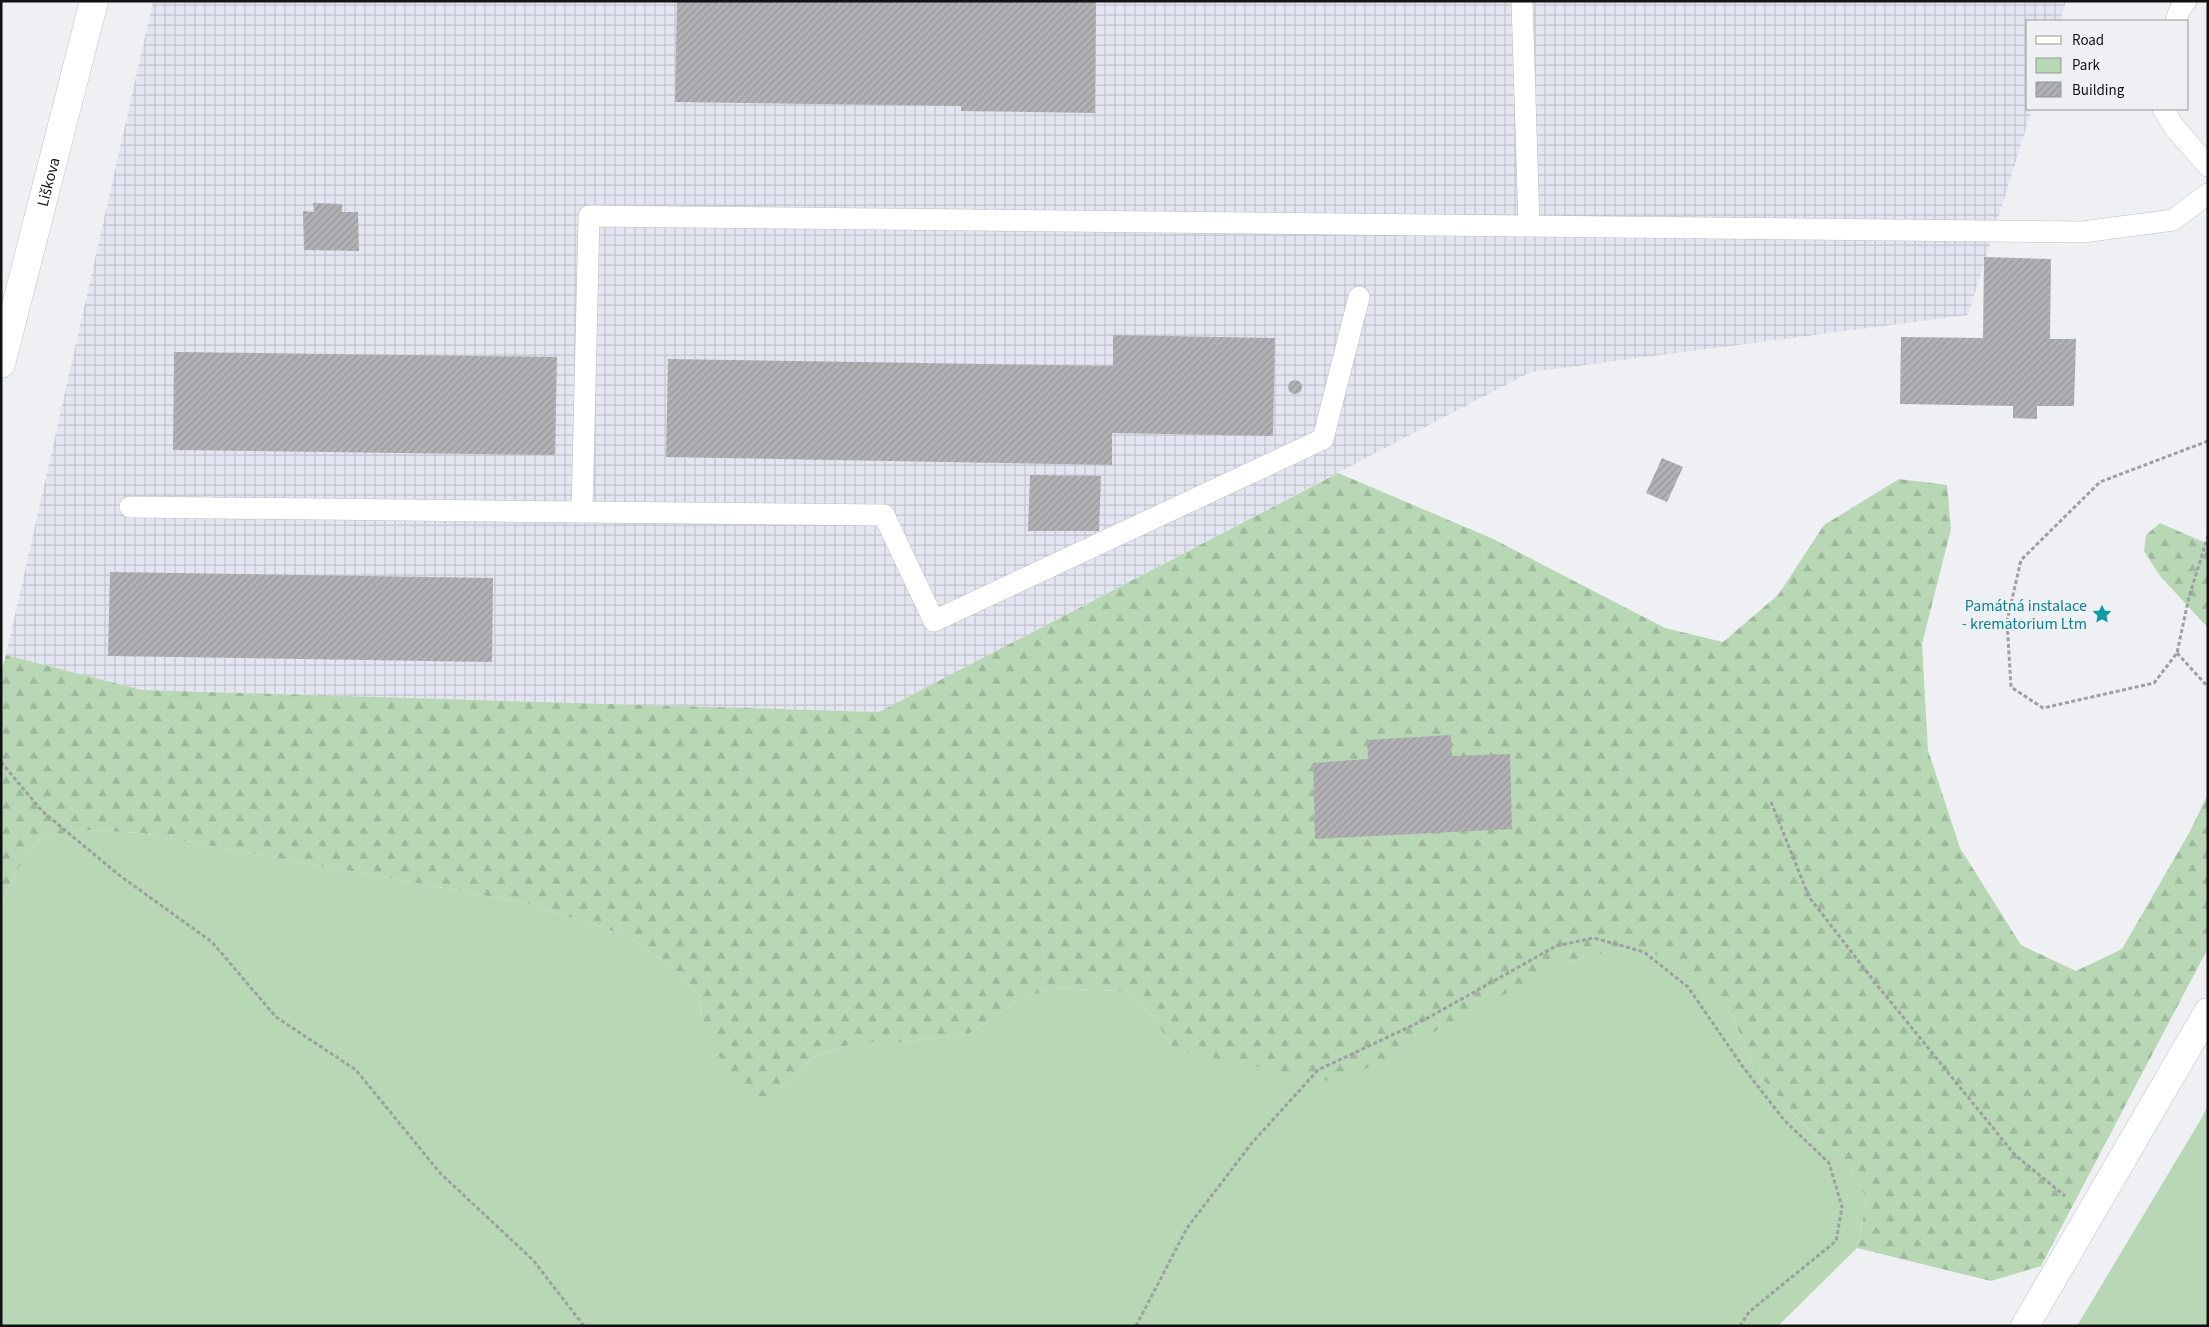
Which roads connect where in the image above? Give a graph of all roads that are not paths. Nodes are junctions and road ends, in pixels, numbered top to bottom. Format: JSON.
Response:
{"nodes":[{"id":1,"x":94,"y":1,"type":"edge"},
{"id":2,"x":1522,"y":1,"type":"edge"},
{"id":3,"x":2186,"y":1,"type":"edge"},
{"id":4,"x":2176,"y":20,"type":"edge"},
{"id":5,"x":2164,"y":110,"type":"edge"},
{"id":6,"x":2208,"y":166,"type":"edge"},
{"id":7,"x":2208,"y":194,"type":"edge"},
{"id":8,"x":1529,"y":225,"type":"junction"},
{"id":9,"x":1360,"y":297,"type":"dead end"},
{"id":10,"x":1,"y":364,"type":"edge"},
{"id":11,"x":130,"y":507,"type":"dead end"},
{"id":12,"x":582,"y":512,"type":"junction"},
{"id":13,"x":2208,"y":1012,"type":"edge"},
{"id":14,"x":2025,"y":1326,"type":"edge"}],
"edges":[{"from":1,"to":10,"type":"street","name":"Liškova"},
{"from":2,"to":8,"type":"lane"},
{"from":3,"to":4,"type":"lane"},
{"from":5,"to":6,"type":"lane"},
{"from":7,"to":8,"type":"lane"},
{"from":8,"to":12,"type":"lane"},
{"from":9,"to":12,"type":"lane"},
{"from":11,"to":12,"type":"lane"},
{"from":13,"to":14,"type":"street"}]}
